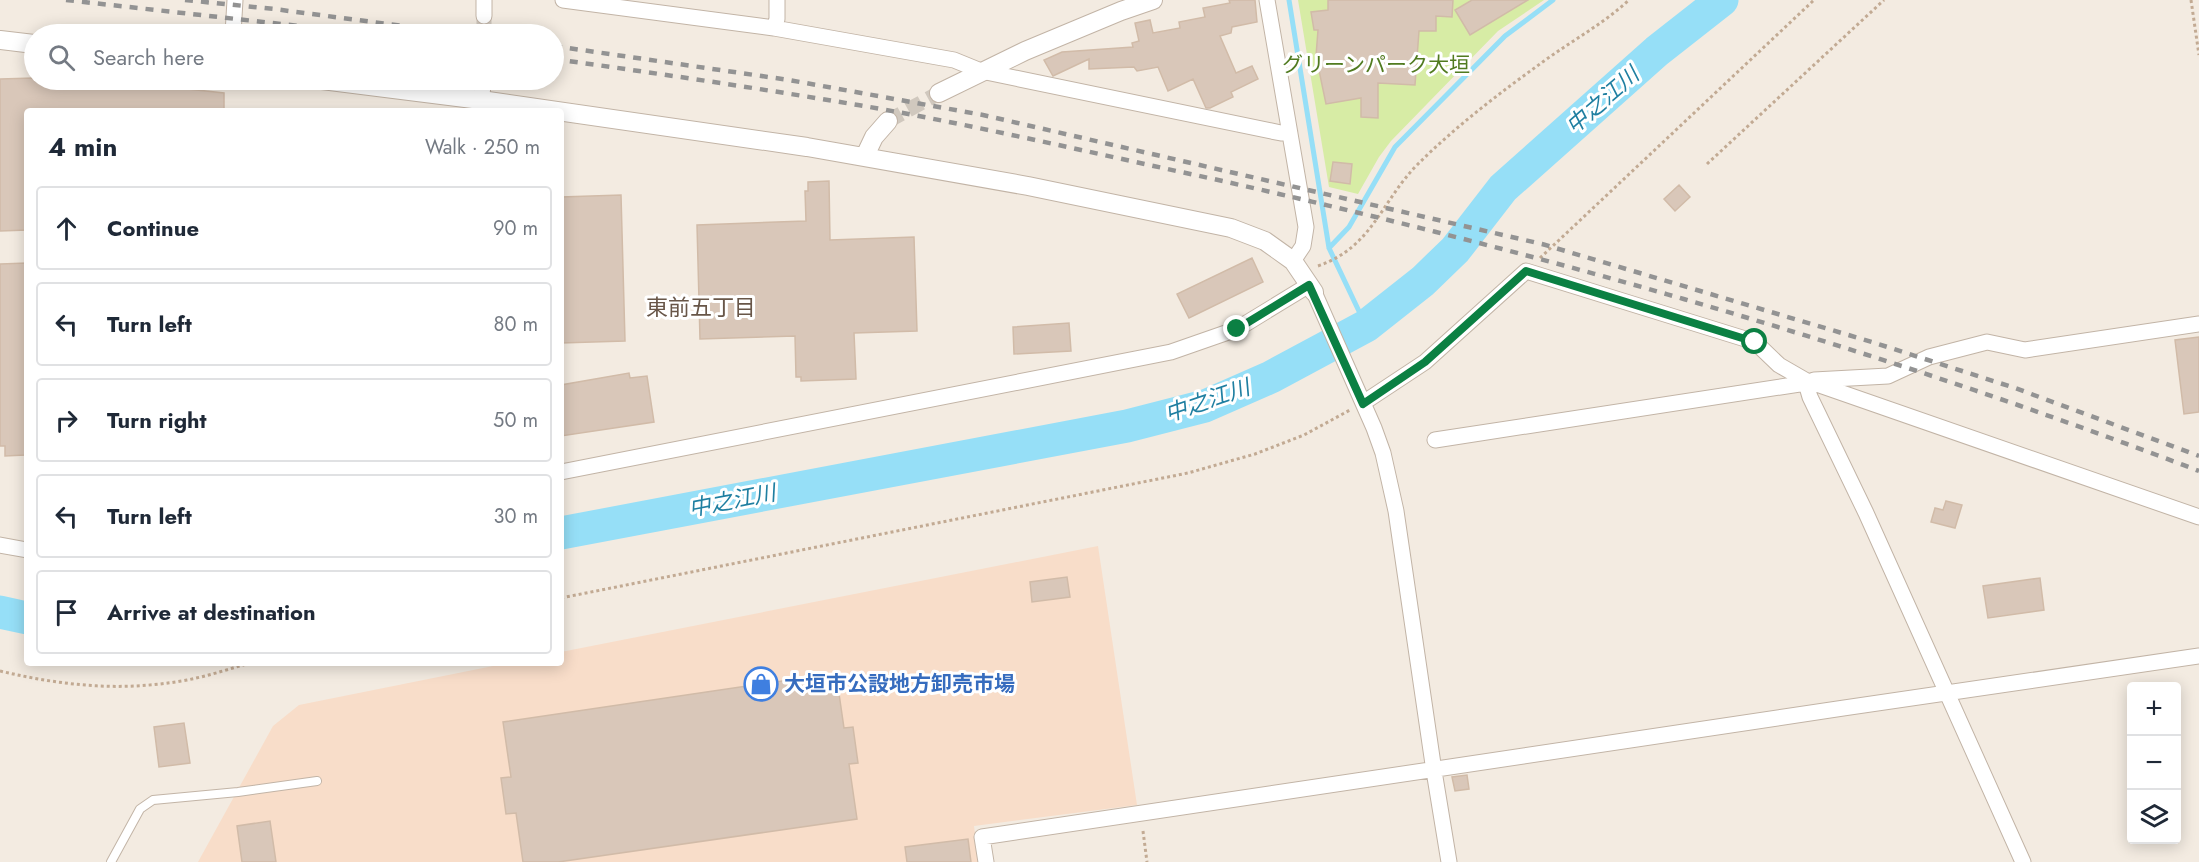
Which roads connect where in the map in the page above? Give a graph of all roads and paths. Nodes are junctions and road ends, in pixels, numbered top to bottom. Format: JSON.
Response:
{"nodes":[{"id":1,"x":235,"y":0,"type":"edge"},
{"id":2,"x":484,"y":0,"type":"edge"},
{"id":3,"x":563,"y":0,"type":"edge"},
{"id":4,"x":777,"y":0,"type":"edge"},
{"id":5,"x":1153,"y":0,"type":"edge"},
{"id":6,"x":1267,"y":0,"type":"edge"},
{"id":7,"x":1629,"y":0,"type":"edge"},
{"id":8,"x":1814,"y":0,"type":"edge"},
{"id":9,"x":1884,"y":0,"type":"edge"},
{"id":10,"x":2191,"y":0,"type":"edge"},
{"id":11,"x":484,"y":16,"type":"tunnel mouth"},
{"id":12,"x":234,"y":24,"type":"edge"},
{"id":13,"x":774,"y":28,"type":"junction"},
{"id":14,"x":0,"y":40,"type":"edge"},
{"id":15,"x":24,"y":43,"type":"edge"},
{"id":16,"x":2199,"y":55,"type":"edge"},
{"id":17,"x":981,"y":71,"type":"junction"},
{"id":18,"x":402,"y":90,"type":"edge"},
{"id":19,"x":482,"y":90,"type":"edge"},
{"id":20,"x":939,"y":93,"type":"tunnel mouth"},
{"id":21,"x":481,"y":100,"type":"junction"},
{"id":22,"x":536,"y":108,"type":"edge"},
{"id":23,"x":564,"y":112,"type":"edge"},
{"id":24,"x":888,"y":121,"type":"tunnel mouth"},
{"id":25,"x":1290,"y":133,"type":"junction"},
{"id":26,"x":864,"y":156,"type":"junction"},
{"id":27,"x":1707,"y":164,"type":"dead end"},
{"id":28,"x":1296,"y":265,"type":"junction"},
{"id":29,"x":1526,"y":271,"type":"junction"},
{"id":30,"x":1311,"y":289,"type":"junction"},
{"id":31,"x":2199,"y":324,"type":"edge"},
{"id":32,"x":1805,"y":381,"type":"junction"},
{"id":33,"x":1363,"y":404,"type":"junction"},
{"id":34,"x":1435,"y":440,"type":"dead end"},
{"id":35,"x":564,"y":471,"type":"edge"},
{"id":36,"x":2199,"y":517,"type":"edge"},
{"id":37,"x":0,"y":545,"type":"edge"},
{"id":38,"x":24,"y":549,"type":"edge"},
{"id":39,"x":564,"y":597,"type":"edge"},
{"id":40,"x":2199,"y":656,"type":"edge"},
{"id":41,"x":239,"y":666,"type":"edge"},
{"id":42,"x":0,"y":671,"type":"edge"},
{"id":43,"x":1946,"y":692,"type":"junction"},
{"id":44,"x":1434,"y":771,"type":"junction"},
{"id":45,"x":317,"y":781,"type":"dead end"},
{"id":46,"x":1140,"y":814,"type":"junction"},
{"id":47,"x":111,"y":862,"type":"edge"},
{"id":48,"x":986,"y":862,"type":"edge"},
{"id":49,"x":1147,"y":862,"type":"edge"},
{"id":50,"x":1449,"y":862,"type":"edge"},
{"id":51,"x":2023,"y":862,"type":"edge"}],
"edges":[{"from":1,"to":12,"type":"street"},
{"from":2,"to":11,"type":"street"},
{"from":3,"to":13,"type":"street"},
{"from":4,"to":13,"type":"street"},
{"from":5,"to":17,"type":"street"},
{"from":6,"to":25,"type":"street"},
{"from":7,"to":28,"type":"path"},
{"from":8,"to":29,"type":"path"},
{"from":9,"to":27,"type":"path"},
{"from":10,"to":16,"type":"path"},
{"from":13,"to":17,"type":"street"},
{"from":14,"to":15,"type":"street"},
{"from":17,"to":20,"type":"street"},
{"from":17,"to":25,"type":"street"},
{"from":18,"to":21,"type":"street"},
{"from":19,"to":21,"type":"street"},
{"from":21,"to":22,"type":"street"},
{"from":23,"to":26,"type":"street"},
{"from":24,"to":26,"type":"street"},
{"from":25,"to":28,"type":"street"},
{"from":26,"to":28,"type":"street"},
{"from":28,"to":30,"type":"street"},
{"from":29,"to":32,"type":"street"},
{"from":29,"to":33,"type":"street"},
{"from":30,"to":33,"type":"street"},
{"from":30,"to":35,"type":"street"},
{"from":31,"to":32,"type":"street"},
{"from":32,"to":34,"type":"street"},
{"from":32,"to":36,"type":"street"},
{"from":32,"to":43,"type":"street"},
{"from":33,"to":39,"type":"path"},
{"from":33,"to":44,"type":"street"},
{"from":37,"to":38,"type":"street"},
{"from":40,"to":43,"type":"street"},
{"from":41,"to":42,"type":"path"},
{"from":43,"to":44,"type":"street"},
{"from":43,"to":51,"type":"street"},
{"from":44,"to":46,"type":"street"},
{"from":44,"to":50,"type":"street"},
{"from":45,"to":47,"type":"lane"},
{"from":46,"to":48,"type":"street"},
{"from":46,"to":49,"type":"path"}]}
